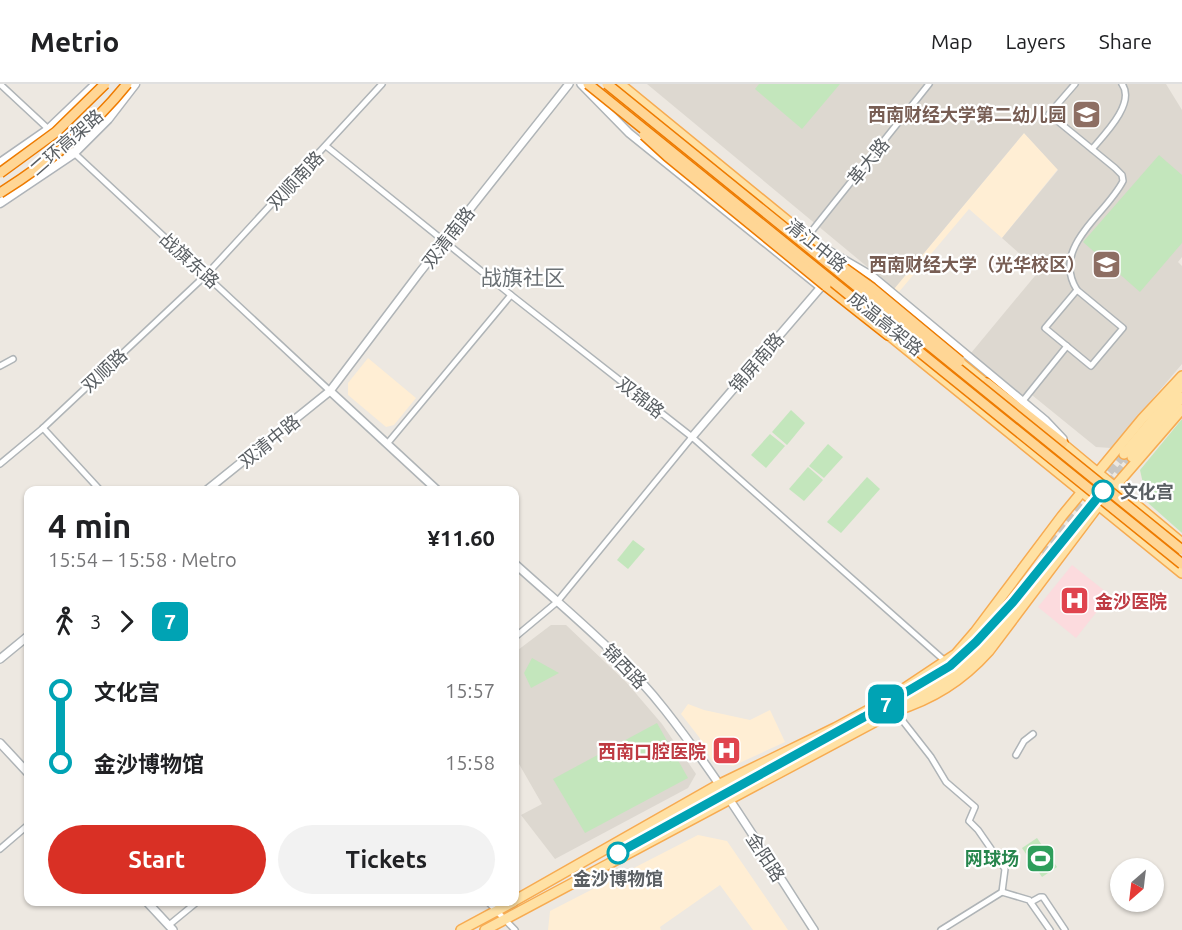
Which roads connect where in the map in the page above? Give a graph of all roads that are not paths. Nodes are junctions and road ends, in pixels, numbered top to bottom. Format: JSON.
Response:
{"nodes":[{"id":1,"x":0,"y":84,"type":"edge"},
{"id":2,"x":96,"y":84,"type":"edge"},
{"id":3,"x":105,"y":84,"type":"edge"},
{"id":4,"x":127,"y":84,"type":"edge"},
{"id":5,"x":135,"y":84,"type":"edge"},
{"id":6,"x":382,"y":84,"type":"edge"},
{"id":7,"x":569,"y":84,"type":"edge"},
{"id":8,"x":582,"y":84,"type":"edge"},
{"id":9,"x":588,"y":84,"type":"edge"},
{"id":10,"x":607,"y":84,"type":"edge"},
{"id":11,"x":620,"y":84,"type":"edge"},
{"id":12,"x":929,"y":84,"type":"edge"},
{"id":13,"x":1075,"y":84,"type":"edge"},
{"id":14,"x":1122,"y":84,"type":"edge"},
{"id":15,"x":598,"y":92,"type":"junction"},
{"id":16,"x":49,"y":129,"type":"junction"},
{"id":17,"x":326,"y":146,"type":"junction"},
{"id":18,"x":1092,"y":150,"type":"junction"},
{"id":19,"x":73,"y":154,"type":"junction"},
{"id":20,"x":0,"y":163,"type":"edge"},
{"id":21,"x":0,"y":173,"type":"edge"},
{"id":22,"x":0,"y":193,"type":"edge"},
{"id":23,"x":0,"y":203,"type":"edge"},
{"id":24,"x":806,"y":239,"type":"junction"},
{"id":25,"x":444,"y":242,"type":"junction"},
{"id":26,"x":207,"y":274,"type":"junction"},
{"id":27,"x":824,"y":287,"type":"junction"},
{"id":28,"x":1077,"y":290,"type":"junction"},
{"id":29,"x":511,"y":295,"type":"junction"},
{"id":30,"x":888,"y":335,"type":"junction"},
{"id":31,"x":1067,"y":346,"type":"junction"},
{"id":32,"x":13,"y":359,"type":"dead end"},
{"id":33,"x":0,"y":366,"type":"edge"},
{"id":34,"x":1182,"y":376,"type":"edge"},
{"id":35,"x":1182,"y":385,"type":"edge"},
{"id":36,"x":330,"y":391,"type":"junction"},
{"id":37,"x":1182,"y":397,"type":"edge"},
{"id":38,"x":1022,"y":402,"type":"junction"},
{"id":39,"x":1182,"y":409,"type":"edge"},
{"id":40,"x":43,"y":428,"type":"junction"},
{"id":41,"x":692,"y":437,"type":"junction"},
{"id":42,"x":1063,"y":443,"type":"junction"},
{"id":43,"x":387,"y":444,"type":"junction"},
{"id":44,"x":0,"y":464,"type":"edge"},
{"id":45,"x":1088,"y":464,"type":"junction"},
{"id":46,"x":1098,"y":473,"type":"junction"},
{"id":47,"x":96,"y":486,"type":"edge"},
{"id":48,"x":212,"y":486,"type":"edge"},
{"id":49,"x":431,"y":486,"type":"edge"},
{"id":50,"x":1115,"y":487,"type":"junction"},
{"id":51,"x":1082,"y":493,"type":"junction"},
{"id":52,"x":1098,"y":506,"type":"junction"},
{"id":53,"x":1182,"y":543,"type":"edge"},
{"id":54,"x":1182,"y":550,"type":"edge"},
{"id":55,"x":1182,"y":564,"type":"edge"},
{"id":56,"x":519,"y":568,"type":"edge"},
{"id":57,"x":1182,"y":573,"type":"edge"},
{"id":58,"x":557,"y":602,"type":"junction"},
{"id":59,"x":519,"y":634,"type":"edge"},
{"id":60,"x":24,"y":639,"type":"edge"},
{"id":61,"x":0,"y":659,"type":"edge"},
{"id":62,"x":945,"y":662,"type":"junction"},
{"id":63,"x":887,"y":700,"type":"junction"},
{"id":64,"x":895,"y":711,"type":"junction"},
{"id":65,"x":1033,"y":734,"type":"dead end"},
{"id":66,"x":0,"y":743,"type":"edge"},
{"id":67,"x":1016,"y":755,"type":"dead end"},
{"id":68,"x":24,"y":769,"type":"edge"},
{"id":69,"x":718,"y":785,"type":"junction"},
{"id":70,"x":729,"y":801,"type":"junction"},
{"id":71,"x":24,"y":828,"type":"edge"},
{"id":72,"x":0,"y":849,"type":"edge"},
{"id":73,"x":1002,"y":892,"type":"junction"},
{"id":74,"x":519,"y":898,"type":"edge"},
{"id":75,"x":1031,"y":902,"type":"junction"},
{"id":76,"x":151,"y":906,"type":"edge"},
{"id":77,"x":193,"y":906,"type":"edge"},
{"id":78,"x":492,"y":906,"type":"edge"},
{"id":79,"x":506,"y":906,"type":"edge"},
{"id":80,"x":497,"y":911,"type":"junction"},
{"id":81,"x":505,"y":919,"type":"junction"},
{"id":82,"x":171,"y":928,"type":"edge"},
{"id":83,"x":461,"y":930,"type":"edge"},
{"id":84,"x":486,"y":930,"type":"edge"},
{"id":85,"x":515,"y":930,"type":"edge"},
{"id":86,"x":814,"y":930,"type":"edge"},
{"id":87,"x":941,"y":930,"type":"edge"},
{"id":88,"x":1050,"y":930,"type":"edge"},
{"id":89,"x":1065,"y":930,"type":"edge"}],
"edges":[{"from":1,"to":16,"type":"street","name":"战旗东路"},
{"from":2,"to":16,"type":"main road"},
{"from":3,"to":21,"type":"highway","name":"二环高架路","bridge":true},
{"from":4,"to":22,"type":"highway","name":"二环高架路","bridge":true},
{"from":5,"to":19,"type":"main road"},
{"from":6,"to":17,"type":"street","name":"双顺南路"},
{"from":7,"to":25,"type":"street","name":"双清南路"},
{"from":8,"to":27,"type":"street","name":"清江中路"},
{"from":8,"to":30,"type":"main road","name":"清江中路"},
{"from":9,"to":15,"type":"highway","name":"成温高架路","bridge":true},
{"from":10,"to":24,"type":"highway","name":"成温高架路","bridge":true},
{"from":11,"to":24,"type":"main road","name":"清江中路"},
{"from":12,"to":24,"type":"street","name":"革大路"},
{"from":13,"to":18,"type":"street"},
{"from":14,"to":18,"type":"street"},
{"from":15,"to":27,"type":"highway","bridge":true},
{"from":15,"to":55,"type":"highway","name":"成温高架路","bridge":true},
{"from":16,"to":19,"type":"street","name":"战旗东路"},
{"from":16,"to":20,"type":"main road"},
{"from":17,"to":25,"type":"street","name":"双锦路"},
{"from":17,"to":26,"type":"street","name":"双顺南路"},
{"from":18,"to":28,"type":"street"},
{"from":19,"to":23,"type":"main road"},
{"from":19,"to":26,"type":"street","name":"战旗东路"},
{"from":24,"to":38,"type":"street"},
{"from":24,"to":42,"type":"highway","bridge":true},
{"from":24,"to":42,"type":"main road","name":"清江中路"},
{"from":24,"to":54,"type":"highway","name":"成温高架路","bridge":true},
{"from":25,"to":29,"type":"street","name":"双锦路"},
{"from":25,"to":36,"type":"street","name":"双清南路"},
{"from":26,"to":36,"type":"street","name":"战旗东路"},
{"from":26,"to":40,"type":"street","name":"双顺路"},
{"from":27,"to":30,"type":"highway"},
{"from":27,"to":41,"type":"street","name":"锦屏南路"},
{"from":28,"to":31,"type":"street"},
{"from":28,"to":31,"type":"street"},
{"from":29,"to":41,"type":"street","name":"双锦路"},
{"from":29,"to":43,"type":"street"},
{"from":30,"to":51,"type":"main road","name":"清江中路"},
{"from":31,"to":38,"type":"street"},
{"from":32,"to":33,"type":"street"},
{"from":34,"to":46,"type":"main road"},
{"from":35,"to":37,"type":"main road"},
{"from":36,"to":43,"type":"street"},
{"from":36,"to":48,"type":"street","name":"双清中路"},
{"from":38,"to":45,"type":"street"},
{"from":39,"to":50,"type":"main road"},
{"from":40,"to":44,"type":"street","name":"双顺路"},
{"from":40,"to":47,"type":"street"},
{"from":41,"to":58,"type":"street"},
{"from":41,"to":62,"type":"street","name":"双锦路"},
{"from":42,"to":45,"type":"main road","name":"清江中路"},
{"from":43,"to":49,"type":"street"},
{"from":45,"to":46,"type":"main road","name":"清江中路"},
{"from":46,"to":50,"type":"main road","name":"清江中路"},
{"from":46,"to":51,"type":"main road"},
{"from":50,"to":52,"type":"main road"},
{"from":50,"to":53,"type":"main road","name":"清江中路"},
{"from":51,"to":52,"type":"main road","name":"清江中路"},
{"from":51,"to":62,"type":"main road"},
{"from":52,"to":57,"type":"main road","name":"清江中路"},
{"from":52,"to":64,"type":"main road"},
{"from":56,"to":58,"type":"street","name":"锦西路"},
{"from":58,"to":59,"type":"street"},
{"from":58,"to":69,"type":"street","name":"锦西路"},
{"from":60,"to":61,"type":"street"},
{"from":62,"to":63,"type":"main road"},
{"from":63,"to":64,"type":"main road"},
{"from":63,"to":69,"type":"main road"},
{"from":64,"to":70,"type":"main road"},
{"from":64,"to":73,"type":"street"},
{"from":65,"to":67,"type":"street"},
{"from":66,"to":68,"type":"street"},
{"from":69,"to":70,"type":"street","name":"金阳路"},
{"from":69,"to":74,"type":"main road"},
{"from":70,"to":81,"type":"main road"},
{"from":70,"to":86,"type":"street","name":"金阳路"},
{"from":71,"to":72,"type":"street"},
{"from":73,"to":75,"type":"street"},
{"from":73,"to":87,"type":"street"},
{"from":75,"to":88,"type":"street"},
{"from":75,"to":89,"type":"street"},
{"from":76,"to":82,"type":"street"},
{"from":77,"to":82,"type":"street"},
{"from":78,"to":80,"type":"street"},
{"from":79,"to":80,"type":"main road"},
{"from":80,"to":81,"type":"street"},
{"from":80,"to":83,"type":"main road"},
{"from":81,"to":84,"type":"main road"},
{"from":81,"to":85,"type":"street"}]}
